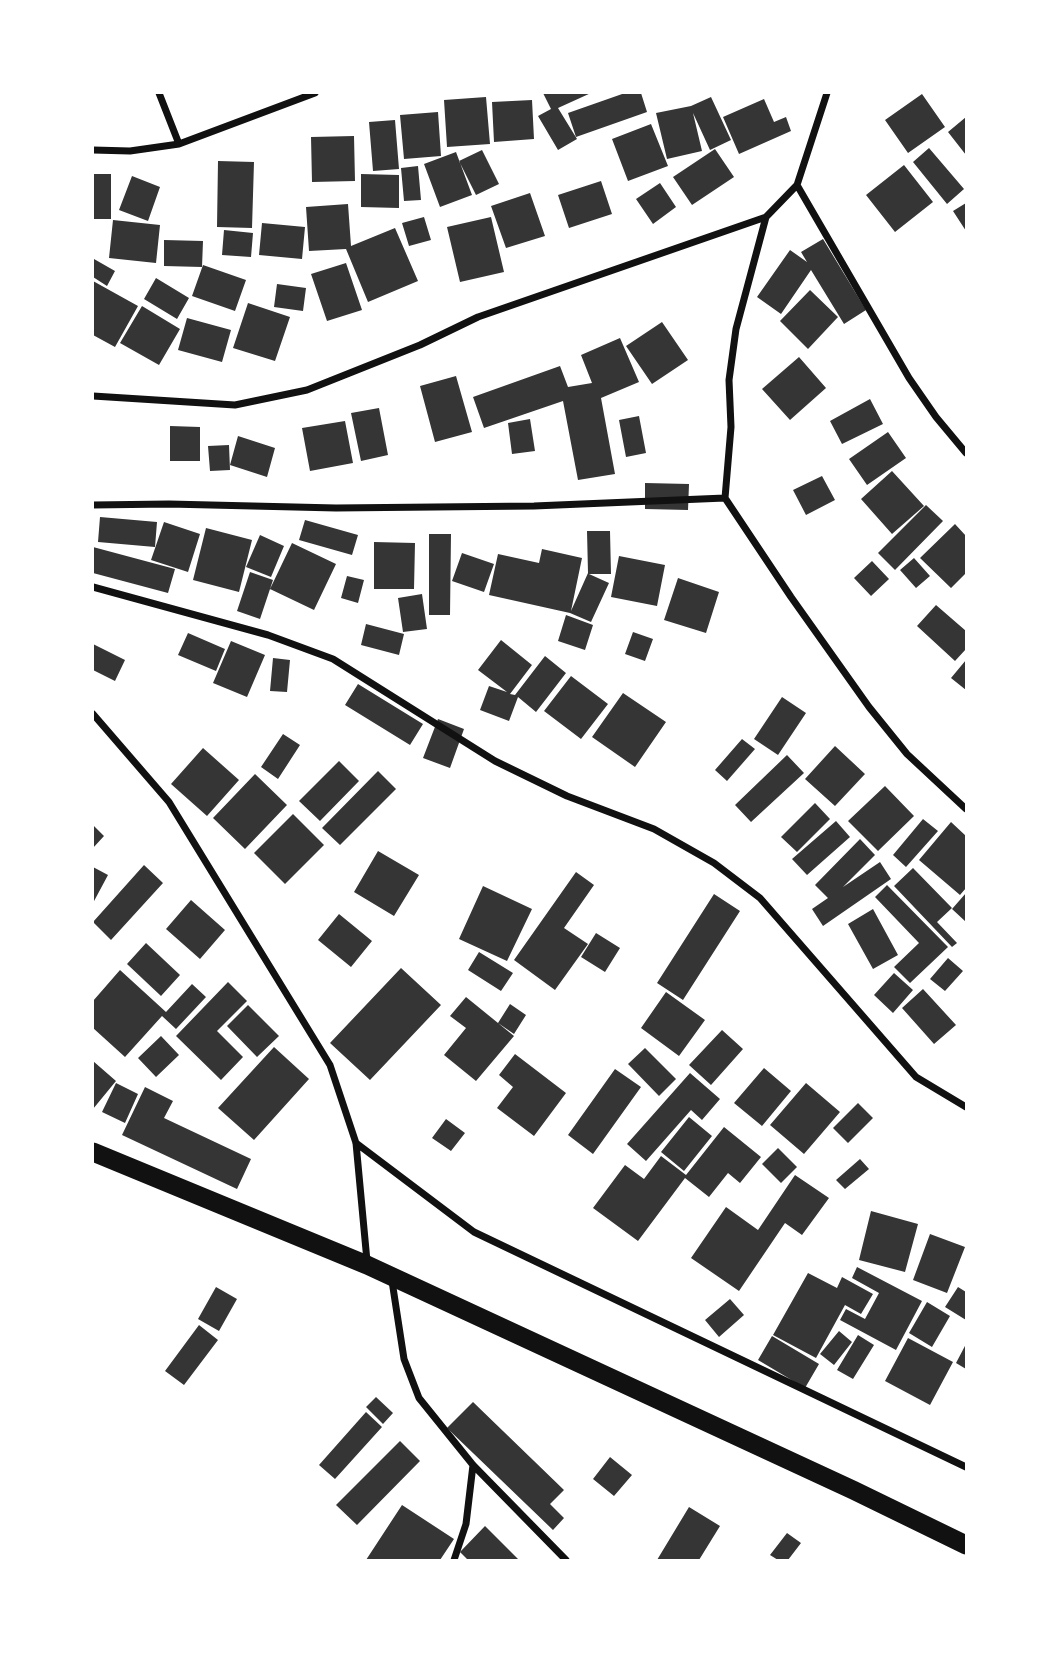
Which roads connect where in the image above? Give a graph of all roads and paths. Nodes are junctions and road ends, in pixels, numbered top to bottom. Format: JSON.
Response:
{"nodes":[{"id":1,"x":159,"y":93,"type":"edge"},
{"id":2,"x":315,"y":93,"type":"edge"},
{"id":3,"x":827,"y":93,"type":"edge"},
{"id":4,"x":179,"y":144,"type":"junction"},
{"id":5,"x":93,"y":150,"type":"edge"},
{"id":6,"x":797,"y":185,"type":"junction"},
{"id":7,"x":766,"y":217,"type":"junction"},
{"id":8,"x":93,"y":396,"type":"edge"},
{"id":9,"x":966,"y":453,"type":"edge"},
{"id":10,"x":725,"y":498,"type":"junction"},
{"id":11,"x":93,"y":505,"type":"edge"},
{"id":12,"x":93,"y":587,"type":"edge"},
{"id":13,"x":93,"y":714,"type":"edge"},
{"id":14,"x":966,"y":809,"type":"edge"},
{"id":15,"x":966,"y":1107,"type":"edge"},
{"id":16,"x":356,"y":1143,"type":"junction"},
{"id":17,"x":93,"y":1152,"type":"edge"},
{"id":18,"x":367,"y":1265,"type":"junction"},
{"id":19,"x":392,"y":1277,"type":"junction"},
{"id":20,"x":473,"y":1465,"type":"junction"},
{"id":21,"x":966,"y":1467,"type":"edge"},
{"id":22,"x":966,"y":1545,"type":"edge"},
{"id":23,"x":454,"y":1560,"type":"edge"},
{"id":24,"x":566,"y":1560,"type":"edge"}],
"edges":[{"from":1,"to":4,"type":"street"},
{"from":2,"to":4,"type":"street"},
{"from":3,"to":6,"type":"street"},
{"from":4,"to":5,"type":"street"},
{"from":6,"to":7,"type":"street"},
{"from":6,"to":9,"type":"street"},
{"from":7,"to":8,"type":"street"},
{"from":7,"to":10,"type":"street"},
{"from":10,"to":11,"type":"street"},
{"from":10,"to":14,"type":"street"},
{"from":12,"to":15,"type":"street"},
{"from":13,"to":16,"type":"street"},
{"from":16,"to":18,"type":"street"},
{"from":16,"to":21,"type":"street"},
{"from":17,"to":18,"type":"highway"},
{"from":18,"to":19,"type":"highway"},
{"from":19,"to":20,"type":"street"},
{"from":19,"to":22,"type":"highway"},
{"from":20,"to":23,"type":"street"},
{"from":20,"to":24,"type":"street"}]}
